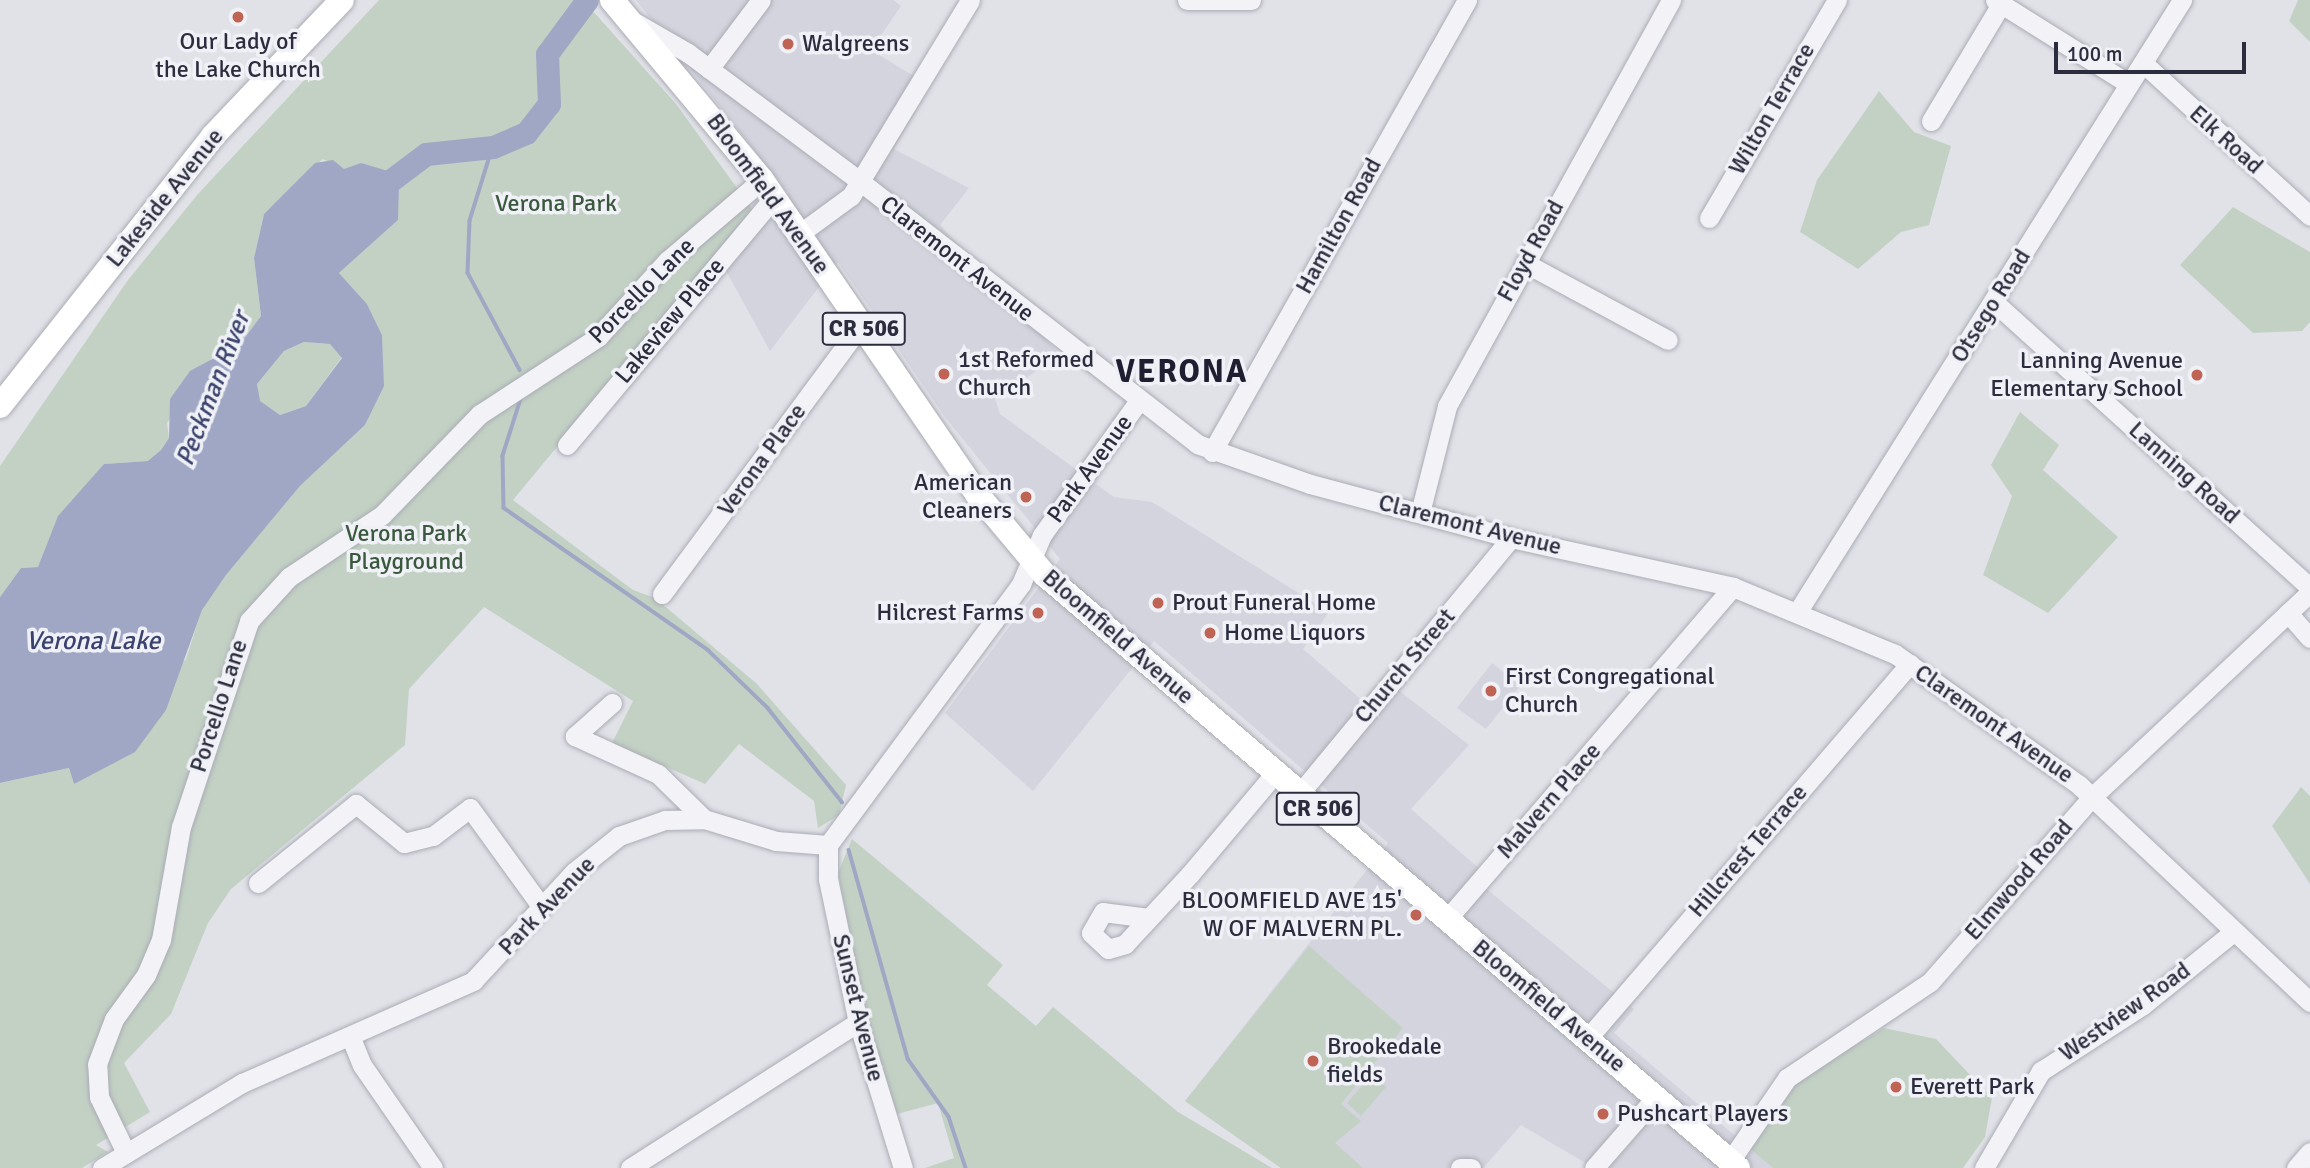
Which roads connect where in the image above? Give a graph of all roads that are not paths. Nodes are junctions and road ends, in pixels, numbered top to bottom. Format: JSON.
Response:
{"nodes":[{"id":1,"x":342,"y":0,"type":"edge"},
{"id":2,"x":612,"y":0,"type":"edge"},
{"id":3,"x":761,"y":0,"type":"edge"},
{"id":4,"x":970,"y":0,"type":"edge"},
{"id":5,"x":1187,"y":0,"type":"edge"},
{"id":6,"x":1251,"y":0,"type":"edge"},
{"id":7,"x":1467,"y":0,"type":"edge"},
{"id":8,"x":1671,"y":0,"type":"edge"},
{"id":9,"x":1837,"y":0,"type":"edge"},
{"id":10,"x":2182,"y":0,"type":"edge"},
{"id":11,"x":1998,"y":2,"type":"edge"},
{"id":12,"x":634,"y":22,"type":"junction"},
{"id":13,"x":2143,"y":63,"type":"junction"},
{"id":14,"x":709,"y":69,"type":"junction"},
{"id":15,"x":2129,"y":84,"type":"junction"},
{"id":16,"x":1931,"y":121,"type":"dead end"},
{"id":17,"x":860,"y":182,"type":"junction"},
{"id":18,"x":768,"y":188,"type":"junction"},
{"id":19,"x":2310,"y":216,"type":"edge"},
{"id":20,"x":1709,"y":218,"type":"dead end"},
{"id":21,"x":799,"y":234,"type":"junction"},
{"id":22,"x":1525,"y":263,"type":"junction"},
{"id":23,"x":1994,"y":302,"type":"junction"},
{"id":24,"x":861,"y":325,"type":"junction"},
{"id":25,"x":1668,"y":340,"type":"dead end"},
{"id":26,"x":1138,"y":402,"type":"junction"},
{"id":27,"x":0,"y":406,"type":"edge"},
{"id":28,"x":567,"y":445,"type":"dead end"},
{"id":29,"x":1212,"y":452,"type":"junction"},
{"id":30,"x":1420,"y":513,"type":"junction"},
{"id":31,"x":1511,"y":538,"type":"junction"},
{"id":32,"x":1031,"y":560,"type":"junction"},
{"id":33,"x":1733,"y":587,"type":"junction"},
{"id":34,"x":2310,"y":590,"type":"edge"},
{"id":35,"x":662,"y":594,"type":"dead end"},
{"id":36,"x":1798,"y":611,"type":"junction"},
{"id":37,"x":2288,"y":613,"type":"junction"},
{"id":38,"x":2310,"y":639,"type":"edge"},
{"id":39,"x":1910,"y":664,"type":"junction"},
{"id":40,"x":612,"y":703,"type":"dead end"},
{"id":41,"x":1275,"y":773,"type":"junction"},
{"id":42,"x":1300,"y":793,"type":"junction"},
{"id":43,"x":2092,"y":797,"type":"junction"},
{"id":44,"x":704,"y":818,"type":"junction"},
{"id":45,"x":828,"y":845,"type":"junction"},
{"id":46,"x":258,"y":883,"type":"dead end"},
{"id":47,"x":541,"y":906,"type":"junction"},
{"id":48,"x":1149,"y":918,"type":"dead end"},
{"id":49,"x":1447,"y":919,"type":"junction"},
{"id":50,"x":2232,"y":933,"type":"junction"},
{"id":51,"x":2310,"y":1002,"type":"edge"},
{"id":52,"x":858,"y":1022,"type":"junction"},
{"id":53,"x":351,"y":1038,"type":"junction"},
{"id":54,"x":1587,"y":1038,"type":"junction"},
{"id":55,"x":1656,"y":1097,"type":"junction"},
{"id":56,"x":2310,"y":1152,"type":"edge"},
{"id":57,"x":126,"y":1153,"type":"junction"},
{"id":58,"x":1734,"y":1164,"type":"edge"},
{"id":59,"x":102,"y":1168,"type":"edge"},
{"id":60,"x":433,"y":1168,"type":"edge"},
{"id":61,"x":630,"y":1168,"type":"edge"},
{"id":62,"x":903,"y":1168,"type":"edge"},
{"id":63,"x":1460,"y":1168,"type":"edge"},
{"id":64,"x":1471,"y":1168,"type":"edge"},
{"id":65,"x":1594,"y":1168,"type":"edge"},
{"id":66,"x":1984,"y":1168,"type":"edge"},
{"id":67,"x":2296,"y":1168,"type":"edge"}],
"edges":[{"from":1,"to":27,"type":"main road","name":"Lakeside Avenue"},
{"from":2,"to":12,"type":"main road","name":"Bloomfield Avenue","number":"CR 506"},
{"from":3,"to":14,"type":"street"},
{"from":4,"to":17,"type":"street"},
{"from":5,"to":6,"type":"street"},
{"from":7,"to":29,"type":"street","name":"Hamilton Road"},
{"from":8,"to":22,"type":"street","name":"Floyd Road"},
{"from":9,"to":20,"type":"street","name":"Wilton Terrace"},
{"from":10,"to":13,"type":"street","name":"Otsego Road"},
{"from":11,"to":15,"type":"street"},
{"from":11,"to":16,"type":"street"},
{"from":12,"to":14,"type":"street","name":"Claremont Avenue"},
{"from":12,"to":18,"type":"main road","name":"Bloomfield Avenue","number":"CR 506"},
{"from":13,"to":15,"type":"street","name":"Otsego Road"},
{"from":13,"to":19,"type":"street","name":"Elk Road"},
{"from":14,"to":17,"type":"street","name":"Claremont Avenue"},
{"from":15,"to":23,"type":"street","name":"Otsego Road"},
{"from":17,"to":21,"type":"street"},
{"from":17,"to":26,"type":"street","name":"Claremont Avenue"},
{"from":18,"to":21,"type":"main road","name":"Bloomfield Avenue","number":"CR 506"},
{"from":18,"to":28,"type":"street","name":"Lakeview Place"},
{"from":18,"to":57,"type":"street","name":"Porcello Lane"},
{"from":21,"to":24,"type":"main road","name":"Bloomfield Avenue","number":"CR 506"},
{"from":22,"to":25,"type":"street"},
{"from":22,"to":30,"type":"street","name":"Floyd Road"},
{"from":23,"to":34,"type":"street","name":"Lanning Road"},
{"from":23,"to":36,"type":"street","name":"Otsego Road"},
{"from":24,"to":32,"type":"main road","name":"Bloomfield Avenue","number":"CR 506"},
{"from":24,"to":35,"type":"street","name":"Verona Place"},
{"from":26,"to":29,"type":"street","name":"Claremont Avenue"},
{"from":26,"to":32,"type":"street","name":"Park Avenue"},
{"from":29,"to":30,"type":"street","name":"Claremont Avenue"},
{"from":30,"to":31,"type":"street","name":"Claremont Avenue"},
{"from":31,"to":33,"type":"street","name":"Claremont Avenue"},
{"from":31,"to":42,"type":"street","name":"Church Street"},
{"from":32,"to":41,"type":"main road","name":"Bloomfield Avenue","number":"CR 506"},
{"from":32,"to":45,"type":"street","name":"Park Avenue"},
{"from":33,"to":36,"type":"street","name":"Claremont Avenue"},
{"from":33,"to":49,"type":"street","name":"Malvern Place"},
{"from":34,"to":37,"type":"street","name":"Elmwood Road"},
{"from":36,"to":39,"type":"street","name":"Claremont Avenue"},
{"from":37,"to":38,"type":"street"},
{"from":37,"to":43,"type":"street","name":"Elmwood Road"},
{"from":39,"to":43,"type":"street","name":"Claremont Avenue"},
{"from":39,"to":54,"type":"street","name":"Hillcrest Terrace"},
{"from":40,"to":44,"type":"street"},
{"from":41,"to":42,"type":"main road","name":"Bloomfield Avenue","number":"CR 506"},
{"from":41,"to":48,"type":"street"},
{"from":42,"to":49,"type":"main road","name":"Bloomfield Avenue","number":"CR 506"},
{"from":43,"to":50,"type":"street","name":"Claremont Avenue"},
{"from":43,"to":58,"type":"street","name":"Elmwood Road"},
{"from":44,"to":45,"type":"street","name":"Park Avenue"},
{"from":44,"to":47,"type":"street","name":"Park Avenue"},
{"from":45,"to":52,"type":"street","name":"Sunset Avenue"},
{"from":46,"to":47,"type":"street"},
{"from":47,"to":53,"type":"street","name":"Park Avenue"},
{"from":49,"to":54,"type":"main road","name":"Bloomfield Avenue","number":"CR 506"},
{"from":50,"to":51,"type":"street","name":"Claremont Avenue"},
{"from":50,"to":66,"type":"street","name":"Westview Road"},
{"from":52,"to":61,"type":"street"},
{"from":52,"to":62,"type":"street","name":"Sunset Avenue"},
{"from":53,"to":57,"type":"street","name":"Park Avenue"},
{"from":53,"to":60,"type":"street"},
{"from":54,"to":55,"type":"main road","name":"Bloomfield Avenue","number":"CR 506"},
{"from":55,"to":58,"type":"main road","name":"Bloomfield Avenue","number":"CR 506"},
{"from":55,"to":65,"type":"street"},
{"from":56,"to":67,"type":"street"},
{"from":57,"to":59,"type":"street","name":"Park Avenue"},
{"from":63,"to":64,"type":"street"}]}
